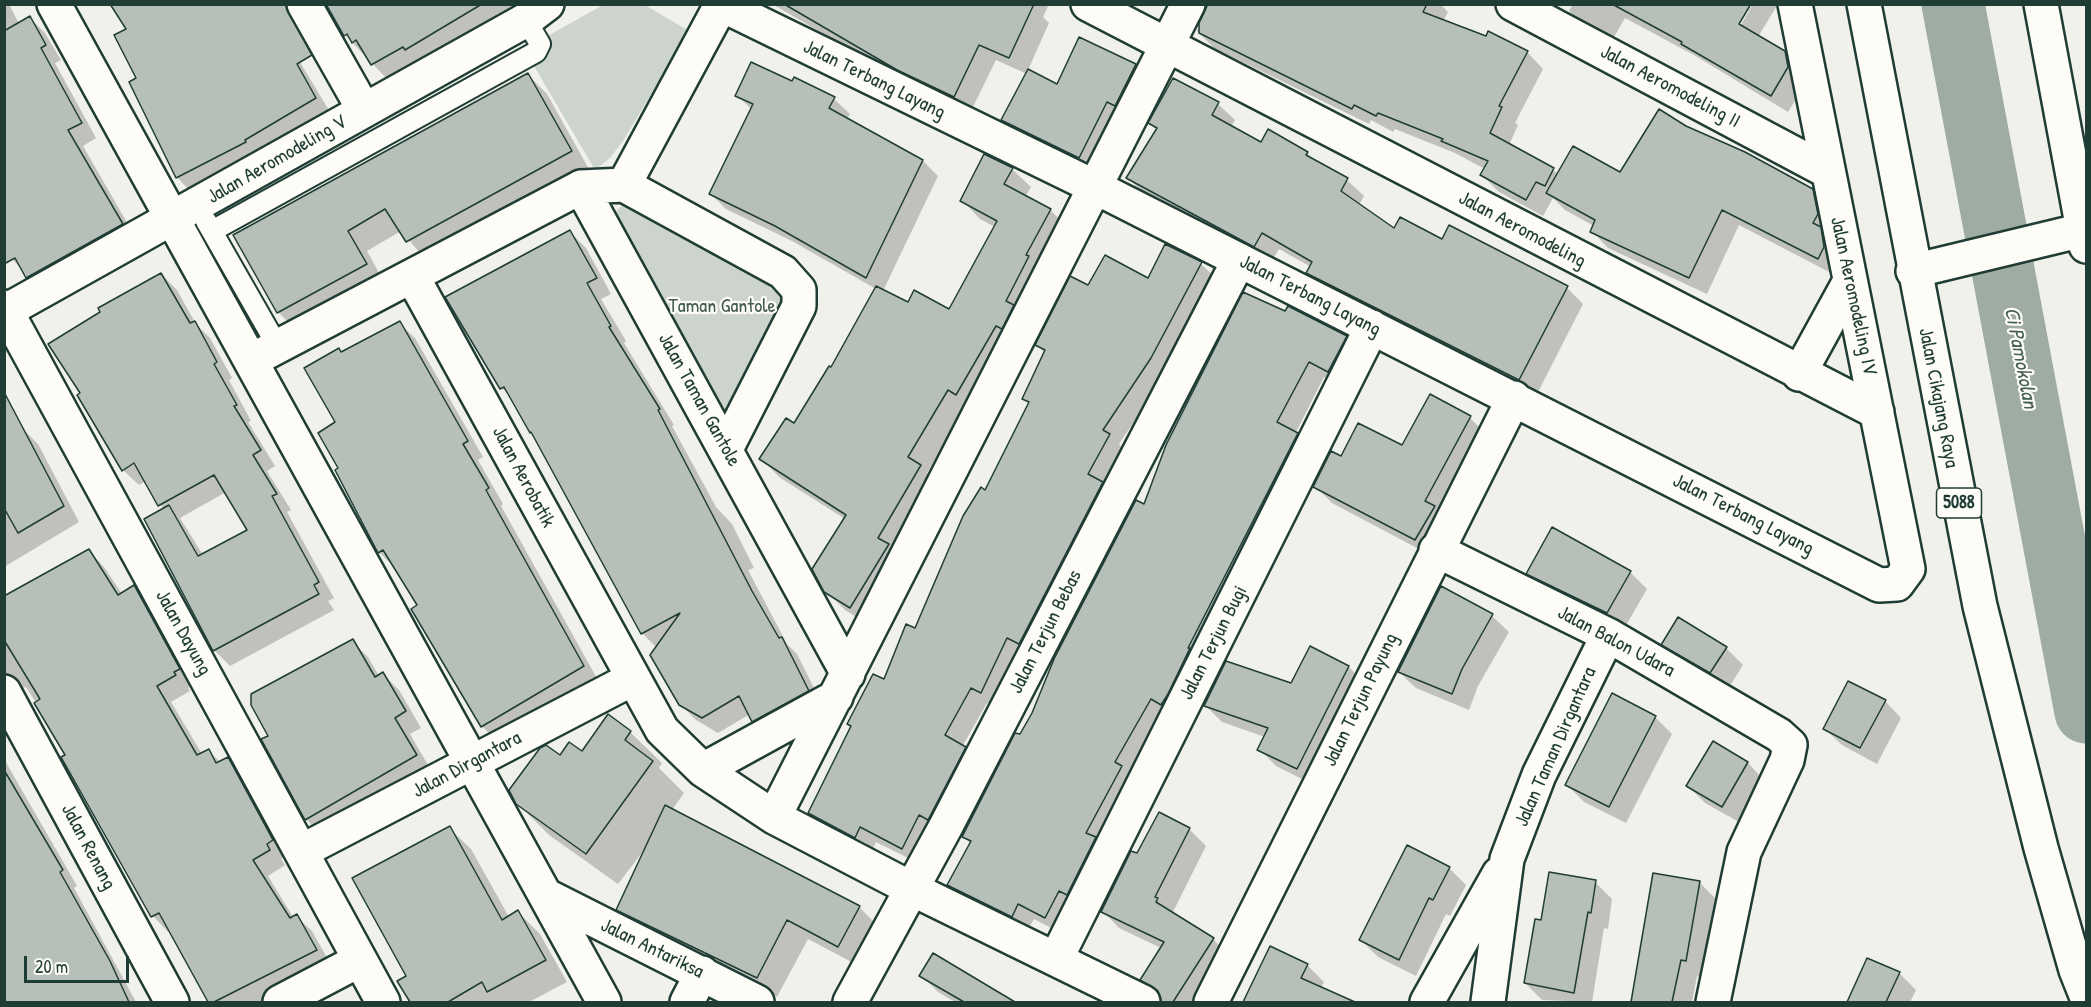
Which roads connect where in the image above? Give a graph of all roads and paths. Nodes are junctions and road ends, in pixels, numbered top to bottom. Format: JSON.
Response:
{"nodes":[{"id":1,"x":54,"y":4,"type":"edge"},
{"id":2,"x":304,"y":4,"type":"edge"},
{"id":3,"x":1088,"y":4,"type":"edge"},
{"id":4,"x":1188,"y":4,"type":"edge"},
{"id":5,"x":1513,"y":4,"type":"edge"},
{"id":6,"x":1795,"y":4,"type":"edge"},
{"id":7,"x":1864,"y":4,"type":"edge"},
{"id":8,"x":2041,"y":4,"type":"edge"},
{"id":9,"x":721,"y":5,"type":"edge"},
{"id":10,"x":536,"y":12,"type":"edge"},
{"id":11,"x":1168,"y":45,"type":"junction"},
{"id":12,"x":364,"y":110,"type":"junction"},
{"id":13,"x":1827,"y":171,"type":"junction"},
{"id":14,"x":624,"y":185,"type":"junction"},
{"id":15,"x":581,"y":187,"type":"junction"},
{"id":16,"x":1095,"y":187,"type":"junction"},
{"id":17,"x":194,"y":218,"type":"junction"},
{"id":18,"x":2080,"y":228,"type":"edge"},
{"id":19,"x":1239,"y":260,"type":"junction"},
{"id":20,"x":1922,"y":269,"type":"junction"},
{"id":21,"x":412,"y":276,"type":"junction"},
{"id":22,"x":1850,"y":281,"type":"junction"},
{"id":23,"x":5,"y":310,"type":"edge"},
{"id":24,"x":1372,"y":327,"type":"junction"},
{"id":25,"x":265,"y":353,"type":"junction"},
{"id":26,"x":1799,"y":374,"type":"junction"},
{"id":27,"x":1514,"y":398,"type":"junction"},
{"id":28,"x":1877,"y":412,"type":"junction"},
{"id":29,"x":726,"y":449,"type":"junction"},
{"id":30,"x":1436,"y":550,"type":"junction"},
{"id":31,"x":1897,"y":584,"type":"joint"},
{"id":32,"x":1608,"y":636,"type":"junction"},
{"id":33,"x":632,"y":679,"type":"junction"},
{"id":34,"x":842,"y":686,"type":"junction"},
{"id":35,"x":4,"y":692,"type":"edge"},
{"id":36,"x":472,"y":762,"type":"junction"},
{"id":37,"x":703,"y":770,"type":"junction"},
{"id":38,"x":774,"y":817,"type":"junction"},
{"id":39,"x":302,"y":851,"type":"junction"},
{"id":40,"x":1507,"y":859,"type":"junction"},
{"id":41,"x":912,"y":889,"type":"junction"},
{"id":42,"x":547,"y":896,"type":"junction"},
{"id":43,"x":1056,"y":959,"type":"junction"},
{"id":44,"x":360,"y":960,"type":"junction"},
{"id":45,"x":702,"y":974,"type":"junction"},
{"id":46,"x":2086,"y":995,"type":"edge"},
{"id":47,"x":172,"y":1002,"type":"edge"},
{"id":48,"x":280,"y":1002,"type":"edge"},
{"id":49,"x":383,"y":1002,"type":"edge"},
{"id":50,"x":604,"y":1002,"type":"edge"},
{"id":51,"x":687,"y":1002,"type":"edge"},
{"id":52,"x":758,"y":1002,"type":"edge"},
{"id":53,"x":850,"y":1002,"type":"edge"},
{"id":54,"x":1143,"y":1002,"type":"edge"},
{"id":55,"x":1211,"y":1002,"type":"edge"},
{"id":56,"x":1427,"y":1002,"type":"edge"},
{"id":57,"x":1488,"y":1002,"type":"edge"},
{"id":58,"x":1713,"y":1002,"type":"edge"}],
"edges":[{"from":1,"to":17,"type":"street"},
{"from":2,"to":12,"type":"street"},
{"from":3,"to":11,"type":"street","name":"Jalan Aeromodeling"},
{"from":4,"to":11,"type":"street"},
{"from":5,"to":13,"type":"street","name":"Jalan Aeromodeling II"},
{"from":6,"to":13,"type":"street","name":"Jalan Aeromodeling IV"},
{"from":7,"to":20,"type":"street","name":"Jalan Cikajang Raya","number":"5088"},
{"from":8,"to":18,"type":"street"},
{"from":9,"to":14,"type":"street"},
{"from":9,"to":16,"type":"street","name":"Jalan Terbang Layang"},
{"from":10,"to":12,"type":"street","name":"Jalan Aeromodeling V"},
{"from":10,"to":17,"type":"lane"},
{"from":11,"to":16,"type":"street"},
{"from":11,"to":26,"type":"street","name":"Jalan Aeromodeling"},
{"from":12,"to":17,"type":"street","name":"Jalan Aeromodeling V"},
{"from":13,"to":22,"type":"street","name":"Jalan Aeromodeling IV"},
{"from":14,"to":15,"type":"street"},
{"from":14,"to":29,"type":"street"},
{"from":15,"to":21,"type":"street"},
{"from":15,"to":29,"type":"street","name":"Jalan Taman Gantole"},
{"from":16,"to":19,"type":"street","name":"Jalan Terbang Layang"},
{"from":16,"to":34,"type":"street"},
{"from":17,"to":23,"type":"street","name":"Jalan Aeromodeling V"},
{"from":17,"to":25,"type":"street"},
{"from":18,"to":20,"type":"street"},
{"from":19,"to":24,"type":"street","name":"Jalan Terbang Layang"},
{"from":19,"to":41,"type":"street","name":"Jalan Terjun Bebas"},
{"from":20,"to":46,"type":"street","name":"Jalan Cikajang Raya","number":"5088"},
{"from":21,"to":25,"type":"street"},
{"from":21,"to":33,"type":"street","name":"Jalan Aerobatik"},
{"from":22,"to":26,"type":"street"},
{"from":22,"to":28,"type":"street","name":"Jalan Aeromodeling IV"},
{"from":23,"to":39,"type":"street","name":"Jalan Dayung"},
{"from":24,"to":27,"type":"street","name":"Jalan Terbang Layang"},
{"from":24,"to":43,"type":"street","name":"Jalan Terjun Bugi"},
{"from":25,"to":36,"type":"street"},
{"from":26,"to":28,"type":"street","name":"Jalan Aeromodeling"},
{"from":27,"to":30,"type":"street","name":"Jalan Terjun Payung"},
{"from":27,"to":31,"type":"street","name":"Jalan Terbang Layang"},
{"from":28,"to":31,"type":"street","name":"Jalan Aeromodeling IV"},
{"from":29,"to":34,"type":"street","name":"Jalan Taman Gantole"},
{"from":30,"to":32,"type":"street","name":"Jalan Balon Udara"},
{"from":30,"to":55,"type":"street","name":"Jalan Terjun Payung"},
{"from":32,"to":40,"type":"street","name":"Jalan Taman Dirgantara"},
{"from":32,"to":58,"type":"street","name":"Jalan Balon Udara"},
{"from":33,"to":36,"type":"street","name":"Jalan Dirgantara"},
{"from":33,"to":37,"type":"street","name":"Jalan Aerobatik"},
{"from":34,"to":37,"type":"street"},
{"from":34,"to":38,"type":"street"},
{"from":35,"to":47,"type":"street","name":"Jalan Renang"},
{"from":36,"to":39,"type":"street","name":"Jalan Dirgantara"},
{"from":36,"to":42,"type":"street"},
{"from":37,"to":38,"type":"street","name":"Jalan Aerobatik"},
{"from":38,"to":41,"type":"street","name":"Jalan Aerobatik"},
{"from":39,"to":44,"type":"street","name":"Jalan Dayung"},
{"from":40,"to":56,"type":"street"},
{"from":40,"to":57,"type":"street","name":"Jalan Taman Dirgantara"},
{"from":41,"to":43,"type":"street","name":"Jalan Aerobatik"},
{"from":41,"to":53,"type":"street","name":"Jalan Terjun Bebas"},
{"from":42,"to":45,"type":"street","name":"Jalan Antariksa"},
{"from":42,"to":50,"type":"street"},
{"from":43,"to":54,"type":"street","name":"Jalan Aerobatik"},
{"from":44,"to":48,"type":"street"},
{"from":44,"to":49,"type":"street","name":"Jalan Dayung"},
{"from":45,"to":51,"type":"street"},
{"from":45,"to":52,"type":"street","name":"Jalan Antariksa"}]}
